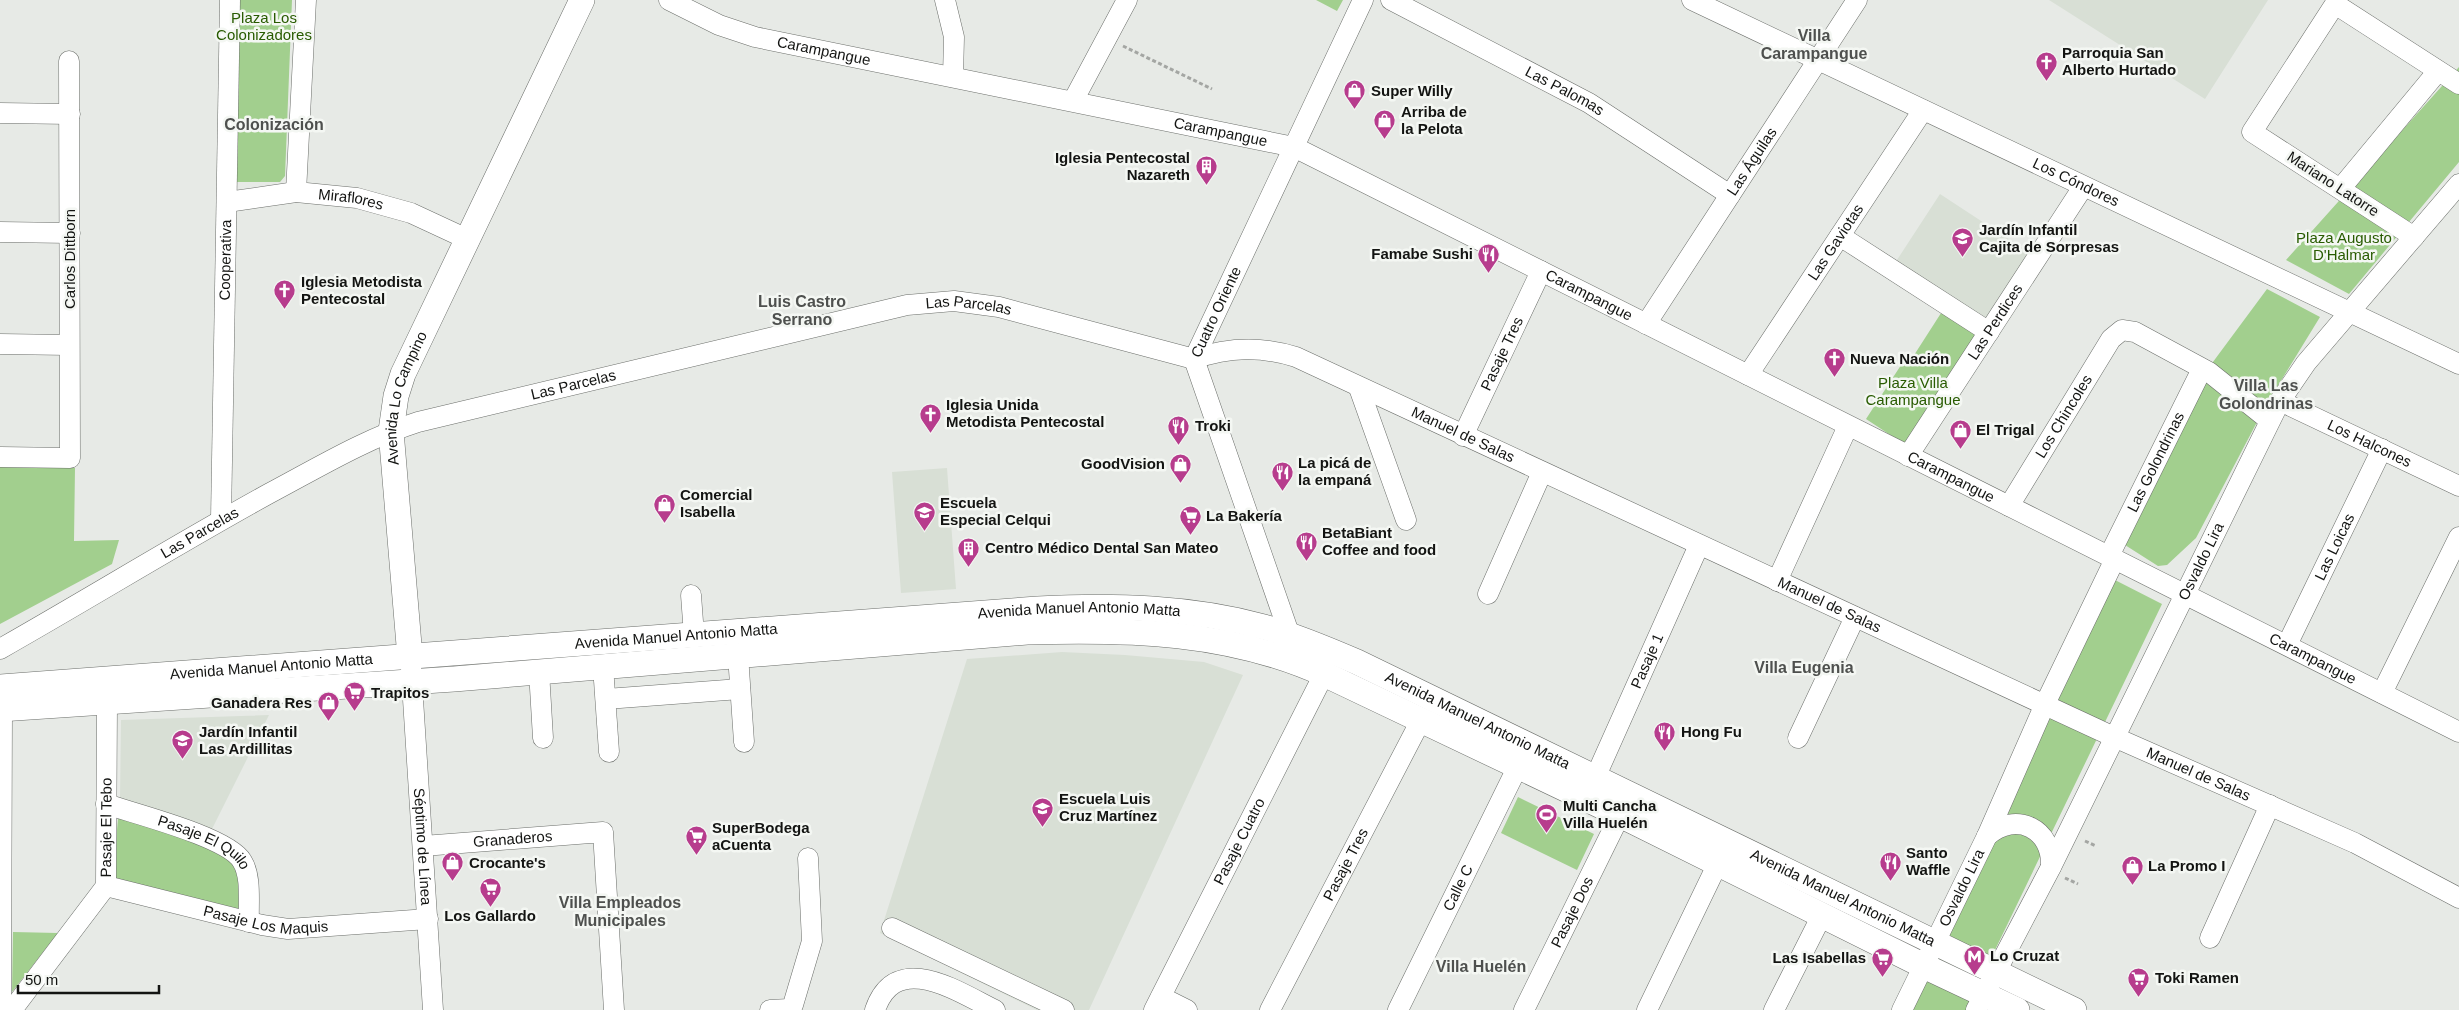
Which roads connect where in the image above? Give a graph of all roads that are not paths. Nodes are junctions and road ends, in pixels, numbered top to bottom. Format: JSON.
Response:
{"nodes":[{"id":1,"x":230,"y":0,"type":"edge"},
{"id":2,"x":306,"y":0,"type":"edge"},
{"id":3,"x":582,"y":0,"type":"edge"},
{"id":4,"x":670,"y":0,"type":"edge"},
{"id":5,"x":946,"y":0,"type":"edge"},
{"id":6,"x":1127,"y":0,"type":"edge"},
{"id":7,"x":1363,"y":0,"type":"edge"},
{"id":8,"x":1391,"y":0,"type":"edge"},
{"id":9,"x":1692,"y":0,"type":"edge"},
{"id":10,"x":1857,"y":0,"type":"edge"},
{"id":11,"x":69,"y":61,"type":"dead end"},
{"id":12,"x":1818,"y":61,"type":"junction"},
{"id":13,"x":2438,"y":71,"type":"junction"},
{"id":14,"x":953,"y":77,"type":"junction"},
{"id":15,"x":2459,"y":84,"type":"edge"},
{"id":16,"x":1073,"y":101,"type":"junction"},
{"id":17,"x":1923,"y":110,"type":"junction"},
{"id":18,"x":0,"y":113,"type":"edge"},
{"id":19,"x":70,"y":114,"type":"junction"},
{"id":20,"x":1294,"y":147,"type":"junction"},
{"id":21,"x":2459,"y":184,"type":"edge"},
{"id":22,"x":2083,"y":187,"type":"junction"},
{"id":23,"x":2341,"y":188,"type":"junction"},
{"id":24,"x":296,"y":192,"type":"junction"},
{"id":25,"x":1730,"y":196,"type":"junction"},
{"id":26,"x":227,"y":202,"type":"junction"},
{"id":27,"x":0,"y":232,"type":"edge"},
{"id":28,"x":70,"y":233,"type":"junction"},
{"id":29,"x":1840,"y":236,"type":"junction"},
{"id":30,"x":2414,"y":237,"type":"junction"},
{"id":31,"x":467,"y":239,"type":"junction"},
{"id":32,"x":1541,"y":271,"type":"junction"},
{"id":33,"x":2350,"y":312,"type":"junction"},
{"id":34,"x":1646,"y":324,"type":"junction"},
{"id":35,"x":1989,"y":332,"type":"junction"},
{"id":36,"x":0,"y":344,"type":"edge"},
{"id":37,"x":69,"y":345,"type":"junction"},
{"id":38,"x":1194,"y":359,"type":"junction"},
{"id":39,"x":2459,"y":364,"type":"edge"},
{"id":40,"x":2202,"y":369,"type":"junction"},
{"id":41,"x":1748,"y":375,"type":"junction"},
{"id":42,"x":1359,"y":388,"type":"junction"},
{"id":43,"x":2280,"y":401,"type":"junction"},
{"id":44,"x":2269,"y":420,"type":"junction"},
{"id":45,"x":1848,"y":426,"type":"junction"},
{"id":46,"x":391,"y":431,"type":"junction"},
{"id":47,"x":1463,"y":436,"type":"junction"},
{"id":48,"x":2382,"y":450,"type":"junction"},
{"id":49,"x":1908,"y":456,"type":"junction"},
{"id":50,"x":0,"y":457,"type":"edge"},
{"id":51,"x":1542,"y":472,"type":"junction"},
{"id":52,"x":2459,"y":486,"type":"edge"},
{"id":53,"x":2009,"y":506,"type":"junction"},
{"id":54,"x":221,"y":520,"type":"junction"},
{"id":55,"x":1406,"y":520,"type":"dead end"},
{"id":56,"x":2459,"y":537,"type":"edge"},
{"id":57,"x":2209,"y":543,"type":"junction"},
{"id":58,"x":1699,"y":545,"type":"junction"},
{"id":59,"x":2112,"y":557,"type":"junction"},
{"id":60,"x":2152,"y":578,"type":"junction"},
{"id":61,"x":1777,"y":580,"type":"junction"},
{"id":62,"x":1488,"y":594,"type":"dead end"},
{"id":63,"x":2184,"y":594,"type":"junction"},
{"id":64,"x":691,"y":595,"type":"dead end"},
{"id":65,"x":1855,"y":616,"type":"junction"},
{"id":66,"x":694,"y":635,"type":"junction"},
{"id":67,"x":1290,"y":636,"type":"junction"},
{"id":68,"x":2287,"y":646,"type":"junction"},
{"id":69,"x":0,"y":649,"type":"edge"},
{"id":70,"x":738,"y":655,"type":"junction"},
{"id":71,"x":410,"y":657,"type":"junction"},
{"id":72,"x":603,"y":666,"type":"junction"},
{"id":73,"x":1316,"y":670,"type":"junction"},
{"id":74,"x":539,"y":671,"type":"junction"},
{"id":75,"x":412,"y":682,"type":"junction"},
{"id":76,"x":740,"y":689,"type":"junction"},
{"id":77,"x":2382,"y":693,"type":"junction"},
{"id":78,"x":606,"y":699,"type":"junction"},
{"id":79,"x":1,"y":702,"type":"edge"},
{"id":80,"x":107,"y":703,"type":"junction"},
{"id":81,"x":2045,"y":704,"type":"junction"},
{"id":82,"x":1421,"y":720,"type":"junction"},
{"id":83,"x":2459,"y":732,"type":"edge"},
{"id":84,"x":2114,"y":737,"type":"junction"},
{"id":85,"x":543,"y":738,"type":"dead end"},
{"id":86,"x":1798,"y":738,"type":"dead end"},
{"id":87,"x":744,"y":742,"type":"dead end"},
{"id":88,"x":609,"y":752,"type":"dead end"},
{"id":89,"x":1518,"y":766,"type":"junction"},
{"id":90,"x":1595,"y":778,"type":"junction"},
{"id":91,"x":106,"y":804,"type":"junction"},
{"id":92,"x":2270,"y":805,"type":"junction"},
{"id":93,"x":1620,"y":815,"type":"junction"},
{"id":94,"x":1987,"y":836,"type":"junction"},
{"id":95,"x":423,"y":846,"type":"junction"},
{"id":96,"x":808,"y":858,"type":"dead end"},
{"id":97,"x":1718,"y":863,"type":"junction"},
{"id":98,"x":2051,"y":867,"type":"junction"},
{"id":99,"x":106,"y":886,"type":"junction"},
{"id":100,"x":2459,"y":898,"type":"edge"},
{"id":101,"x":1822,"y":915,"type":"junction"},
{"id":102,"x":428,"y":919,"type":"junction"},
{"id":103,"x":249,"y":922,"type":"junction"},
{"id":104,"x":892,"y":928,"type":"dead end"},
{"id":105,"x":2210,"y":938,"type":"dead end"},
{"id":106,"x":1935,"y":944,"type":"junction"},
{"id":107,"x":1924,"y":966,"type":"junction"},
{"id":108,"x":1996,"y":971,"type":"junction"},
{"id":109,"x":1980,"y":1002,"type":"edge"},
{"id":110,"x":1157,"y":1004,"type":"edge"},
{"id":111,"x":1,"y":1010,"type":"edge"},
{"id":112,"x":12,"y":1010,"type":"edge"},
{"id":113,"x":434,"y":1010,"type":"edge"},
{"id":114,"x":614,"y":1010,"type":"edge"},
{"id":115,"x":770,"y":1010,"type":"edge"},
{"id":116,"x":875,"y":1010,"type":"edge"},
{"id":117,"x":995,"y":1010,"type":"edge"},
{"id":118,"x":1064,"y":1010,"type":"edge"},
{"id":119,"x":1187,"y":1010,"type":"edge"},
{"id":120,"x":1270,"y":1010,"type":"edge"},
{"id":121,"x":1398,"y":1010,"type":"edge"},
{"id":122,"x":1524,"y":1010,"type":"edge"},
{"id":123,"x":1647,"y":1010,"type":"edge"},
{"id":124,"x":1774,"y":1010,"type":"edge"},
{"id":125,"x":1902,"y":1010,"type":"edge"},
{"id":126,"x":2017,"y":1010,"type":"edge"},
{"id":127,"x":2074,"y":1010,"type":"edge"}],
"edges":[{"from":1,"to":26,"type":"street","name":"Cooperativa"},
{"from":2,"to":24,"type":"street"},
{"from":3,"to":31,"type":"main road","name":"Avenida Lo Campino"},
{"from":4,"to":14,"type":"street","name":"Carampangue"},
{"from":5,"to":14,"type":"street"},
{"from":6,"to":16,"type":"street"},
{"from":7,"to":20,"type":"street","name":"Cuatro Oriente"},
{"from":8,"to":25,"type":"street","name":"Las Palomas"},
{"from":9,"to":12,"type":"street","name":"Los Cóndores"},
{"from":10,"to":12,"type":"street","name":"Las Águilas"},
{"from":11,"to":19,"type":"street","name":"Carlos Dittborn"},
{"from":12,"to":17,"type":"street","name":"Los Cóndores"},
{"from":12,"to":25,"type":"street","name":"Las Águilas"},
{"from":13,"to":15,"type":"street"},
{"from":13,"to":23,"type":"street"},
{"from":13,"to":23,"type":"street","name":"Mariano Latorre"},
{"from":14,"to":16,"type":"street","name":"Carampangue"},
{"from":16,"to":20,"type":"street","name":"Carampangue"},
{"from":17,"to":22,"type":"street","name":"Los Cóndores"},
{"from":17,"to":29,"type":"street","name":"Las Gaviotas"},
{"from":18,"to":19,"type":"street"},
{"from":19,"to":28,"type":"street","name":"Carlos Dittborn"},
{"from":20,"to":32,"type":"street","name":"Carampangue"},
{"from":20,"to":38,"type":"street","name":"Cuatro Oriente"},
{"from":21,"to":30,"type":"street","name":"Osvaldo Lira"},
{"from":22,"to":33,"type":"street","name":"Los Cóndores"},
{"from":22,"to":35,"type":"street","name":"Las Perdices"},
{"from":23,"to":30,"type":"street","name":"Mariano Latorre"},
{"from":24,"to":26,"type":"street","name":"Miraflores"},
{"from":24,"to":31,"type":"street","name":"Miraflores"},
{"from":25,"to":34,"type":"street","name":"Las Águilas"},
{"from":26,"to":54,"type":"street","name":"Cooperativa"},
{"from":27,"to":28,"type":"street"},
{"from":28,"to":37,"type":"street","name":"Carlos Dittborn"},
{"from":29,"to":35,"type":"street"},
{"from":29,"to":41,"type":"street","name":"Las Gaviotas"},
{"from":30,"to":33,"type":"street","name":"Osvaldo Lira"},
{"from":31,"to":46,"type":"main road","name":"Avenida Lo Campino"},
{"from":32,"to":34,"type":"street","name":"Carampangue"},
{"from":32,"to":47,"type":"street","name":"Pasaje Tres"},
{"from":33,"to":39,"type":"street","name":"Los Cóndores"},
{"from":33,"to":43,"type":"street","name":"Osvaldo Lira"},
{"from":34,"to":41,"type":"street","name":"Carampangue"},
{"from":35,"to":49,"type":"street","name":"Las Perdices"},
{"from":36,"to":37,"type":"street"},
{"from":37,"to":50,"type":"street","name":"Carlos Dittborn"},
{"from":38,"to":42,"type":"street","name":"Manuel de Salas"},
{"from":38,"to":46,"type":"street","name":"Las Parcelas"},
{"from":38,"to":67,"type":"street","name":"Cuatro Oriente"},
{"from":40,"to":44,"type":"street"},
{"from":40,"to":53,"type":"street","name":"Los Chincoles"},
{"from":40,"to":59,"type":"street","name":"Las Golondrinas"},
{"from":41,"to":45,"type":"street","name":"Carampangue"},
{"from":42,"to":47,"type":"street","name":"Manuel de Salas"},
{"from":42,"to":55,"type":"street"},
{"from":43,"to":44,"type":"street","name":"Osvaldo Lira"},
{"from":43,"to":48,"type":"street","name":"Los Halcones"},
{"from":44,"to":57,"type":"street","name":"Osvaldo Lira"},
{"from":45,"to":49,"type":"street","name":"Carampangue"},
{"from":45,"to":61,"type":"street"},
{"from":46,"to":54,"type":"street","name":"Las Parcelas"},
{"from":46,"to":71,"type":"main road","name":"Avenida Lo Campino"},
{"from":47,"to":51,"type":"street","name":"Manuel de Salas"},
{"from":48,"to":52,"type":"street","name":"Los Halcones"},
{"from":48,"to":68,"type":"street","name":"Las Loicas"},
{"from":49,"to":53,"type":"street","name":"Carampangue"},
{"from":51,"to":58,"type":"street","name":"Manuel de Salas"},
{"from":51,"to":62,"type":"street"},
{"from":53,"to":59,"type":"street","name":"Carampangue"},
{"from":54,"to":69,"type":"street","name":"Las Parcelas"},
{"from":56,"to":77,"type":"street"},
{"from":57,"to":60,"type":"street"},
{"from":57,"to":63,"type":"street","name":"Osvaldo Lira"},
{"from":58,"to":61,"type":"street","name":"Manuel de Salas"},
{"from":58,"to":90,"type":"street","name":"Pasaje 1"},
{"from":59,"to":60,"type":"street","name":"Carampangue"},
{"from":59,"to":81,"type":"street","name":"Osvaldo Lira"},
{"from":60,"to":63,"type":"street","name":"Carampangue"},
{"from":61,"to":65,"type":"street","name":"Manuel de Salas"},
{"from":63,"to":68,"type":"street","name":"Carampangue"},
{"from":63,"to":84,"type":"street","name":"Osvaldo Lira"},
{"from":64,"to":66,"type":"street"},
{"from":65,"to":81,"type":"street","name":"Manuel de Salas"},
{"from":65,"to":86,"type":"street"},
{"from":66,"to":67,"type":"main road","name":"Avenida Manuel Antonio Matta"},
{"from":66,"to":71,"type":"main road","name":"Avenida Manuel Antonio Matta"},
{"from":67,"to":73,"type":"main road"},
{"from":67,"to":90,"type":"main road","name":"Avenida Manuel Antonio Matta"},
{"from":68,"to":77,"type":"street","name":"Carampangue"},
{"from":70,"to":72,"type":"main road","name":"Avenida Manuel Antonio Matta"},
{"from":70,"to":73,"type":"main road","name":"Avenida Manuel Antonio Matta"},
{"from":70,"to":76,"type":"street"},
{"from":71,"to":75,"type":"street","name":"Avenida Lo Campino"},
{"from":71,"to":79,"type":"main road","name":"Avenida Manuel Antonio Matta"},
{"from":72,"to":74,"type":"main road","name":"Avenida Manuel Antonio Matta"},
{"from":72,"to":78,"type":"street"},
{"from":73,"to":82,"type":"main road","name":"Avenida Manuel Antonio Matta"},
{"from":73,"to":110,"type":"street","name":"Pasaje Cuatro"},
{"from":74,"to":75,"type":"main road","name":"Avenida Manuel Antonio Matta"},
{"from":74,"to":85,"type":"street"},
{"from":75,"to":80,"type":"main road","name":"Avenida Manuel Antonio Matta"},
{"from":75,"to":95,"type":"street","name":"Séptimo de Línea"},
{"from":76,"to":78,"type":"street"},
{"from":76,"to":87,"type":"street"},
{"from":77,"to":83,"type":"street","name":"Carampangue"},
{"from":78,"to":88,"type":"street"},
{"from":79,"to":80,"type":"main road","name":"Avenida Manuel Antonio Matta"},
{"from":79,"to":111,"type":"street"},
{"from":80,"to":91,"type":"street","name":"Pasaje El Tebo"},
{"from":81,"to":84,"type":"street","name":"Manuel de Salas"},
{"from":81,"to":94,"type":"street","name":"Osvaldo Lira"},
{"from":82,"to":89,"type":"main road","name":"Avenida Manuel Antonio Matta"},
{"from":82,"to":120,"type":"street","name":"Pasaje Tres"},
{"from":84,"to":92,"type":"street","name":"Manuel de Salas"},
{"from":84,"to":98,"type":"street","name":"Osvaldo Lira"},
{"from":89,"to":93,"type":"main road","name":"Avenida Manuel Antonio Matta"},
{"from":89,"to":121,"type":"street","name":"Calle C"},
{"from":90,"to":106,"type":"main road","name":"Avenida Manuel Antonio Matta"},
{"from":91,"to":99,"type":"street","name":"Pasaje El Tebo"},
{"from":91,"to":103,"type":"street","name":"Pasaje El Quilo"},
{"from":92,"to":100,"type":"street","name":"Manuel de Salas"},
{"from":92,"to":105,"type":"street"},
{"from":93,"to":97,"type":"main road","name":"Avenida Manuel Antonio Matta"},
{"from":93,"to":122,"type":"street","name":"Pasaje Dos"},
{"from":94,"to":98,"type":"street"},
{"from":94,"to":106,"type":"street","name":"Osvaldo Lira"},
{"from":95,"to":102,"type":"street","name":"Séptimo de Línea"},
{"from":95,"to":114,"type":"street","name":"Granaderos"},
{"from":96,"to":115,"type":"street"},
{"from":97,"to":101,"type":"main road","name":"Avenida Manuel Antonio Matta"},
{"from":97,"to":123,"type":"street"},
{"from":98,"to":108,"type":"street","name":"Osvaldo Lira"},
{"from":99,"to":103,"type":"street","name":"Pasaje Los Maquis"},
{"from":99,"to":112,"type":"street","name":"Pasaje El Tebo"},
{"from":101,"to":107,"type":"main road","name":"Avenida Manuel Antonio Matta"},
{"from":101,"to":124,"type":"street"},
{"from":102,"to":103,"type":"street","name":"Pasaje Los Maquis"},
{"from":102,"to":113,"type":"street","name":"Séptimo de Línea"},
{"from":104,"to":118,"type":"street"},
{"from":106,"to":107,"type":"street","name":"Osvaldo Lira"},
{"from":106,"to":108,"type":"main road","name":"Avenida Manuel Antonio Matta"},
{"from":107,"to":109,"type":"main road","name":"Avenida Manuel Antonio Matta"},
{"from":107,"to":125,"type":"street","name":"Osvaldo Lira"},
{"from":108,"to":109,"type":"street","name":"Osvaldo Lira"},
{"from":108,"to":127,"type":"main road","name":"Avenida Manuel Antonio Matta"},
{"from":109,"to":126,"type":"main road","name":"Avenida Manuel Antonio Matta"},
{"from":110,"to":119,"type":"street"},
{"from":116,"to":117,"type":"street"}]}
